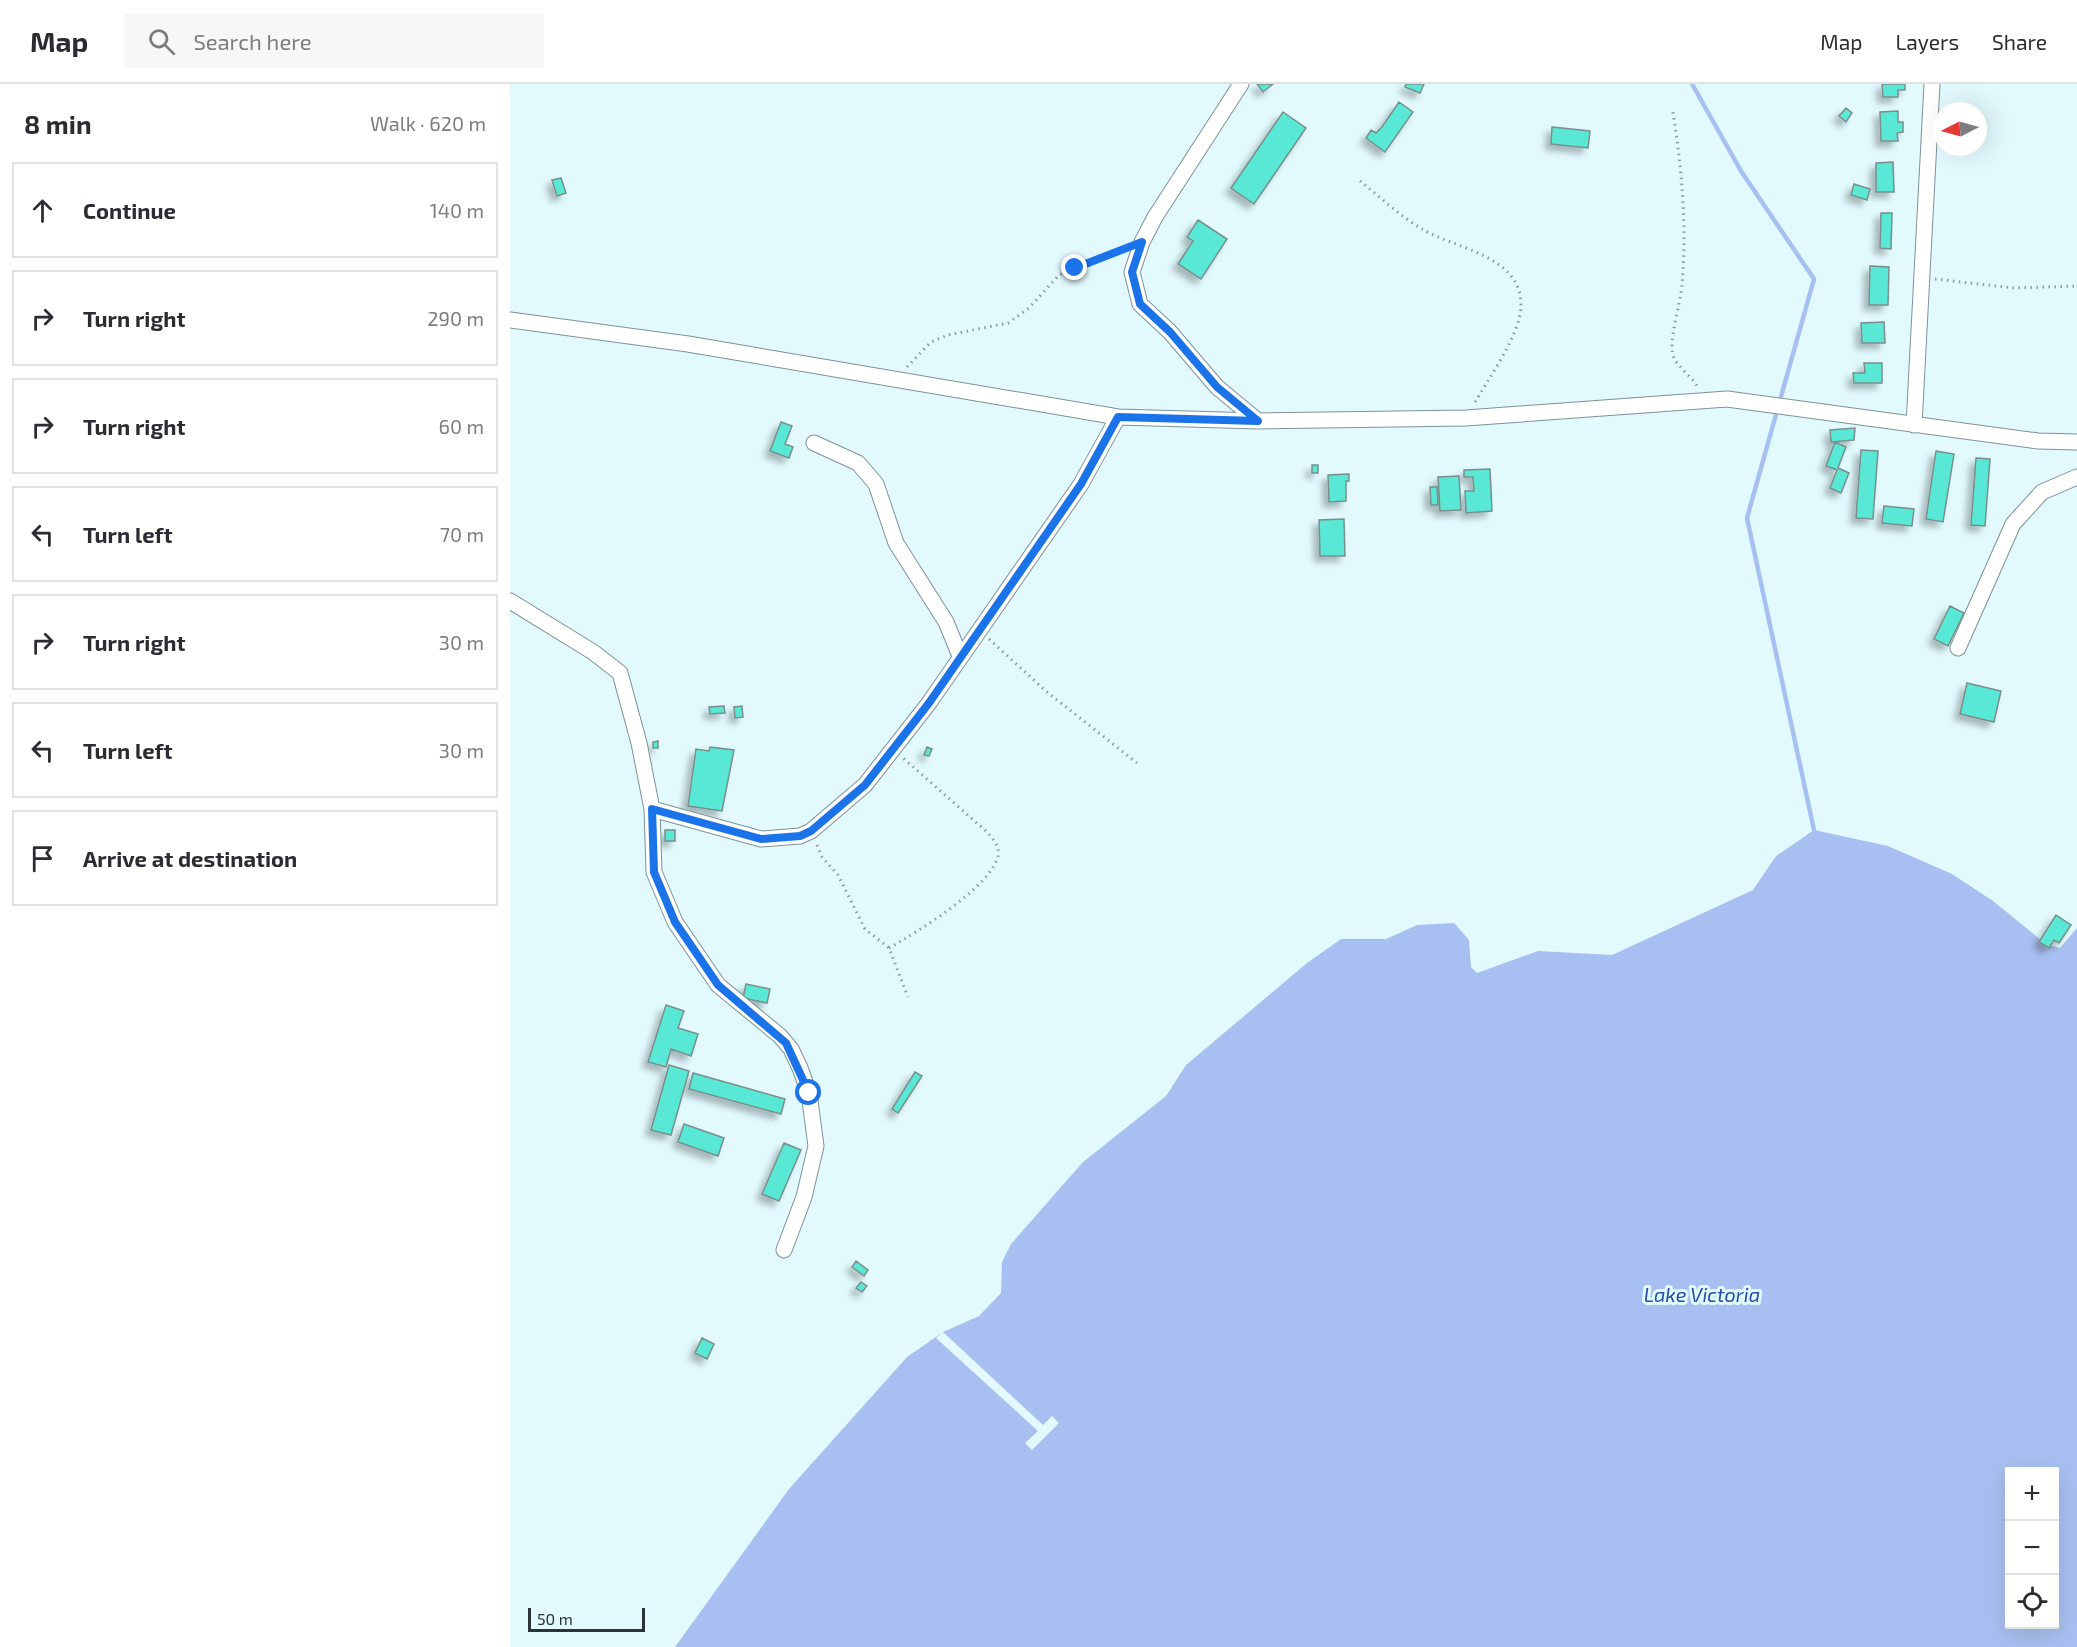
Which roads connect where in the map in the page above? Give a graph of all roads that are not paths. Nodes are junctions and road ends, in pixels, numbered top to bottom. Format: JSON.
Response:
{"nodes":[{"id":1,"x":1241,"y":84,"type":"edge"},
{"id":2,"x":1932,"y":84,"type":"edge"},
{"id":3,"x":510,"y":320,"type":"edge"},
{"id":4,"x":1118,"y":417,"type":"junction"},
{"id":5,"x":1258,"y":421,"type":"junction"},
{"id":6,"x":1914,"y":425,"type":"junction"},
{"id":7,"x":2077,"y":442,"type":"edge"},
{"id":8,"x":814,"y":443,"type":"dead end"},
{"id":9,"x":2077,"y":477,"type":"edge"},
{"id":10,"x":510,"y":601,"type":"edge"},
{"id":11,"x":1959,"y":648,"type":"dead end"},
{"id":12,"x":960,"y":656,"type":"junction"},
{"id":13,"x":652,"y":809,"type":"junction"},
{"id":14,"x":784,"y":1250,"type":"dead end"}],
"edges":[{"from":1,"to":5,"type":"street"},
{"from":2,"to":6,"type":"street"},
{"from":3,"to":4,"type":"street"},
{"from":4,"to":5,"type":"street"},
{"from":4,"to":12,"type":"street"},
{"from":5,"to":6,"type":"street"},
{"from":6,"to":7,"type":"street"},
{"from":8,"to":12,"type":"street"},
{"from":9,"to":11,"type":"street"},
{"from":10,"to":13,"type":"street"},
{"from":12,"to":13,"type":"street"},
{"from":13,"to":14,"type":"street"}]}
